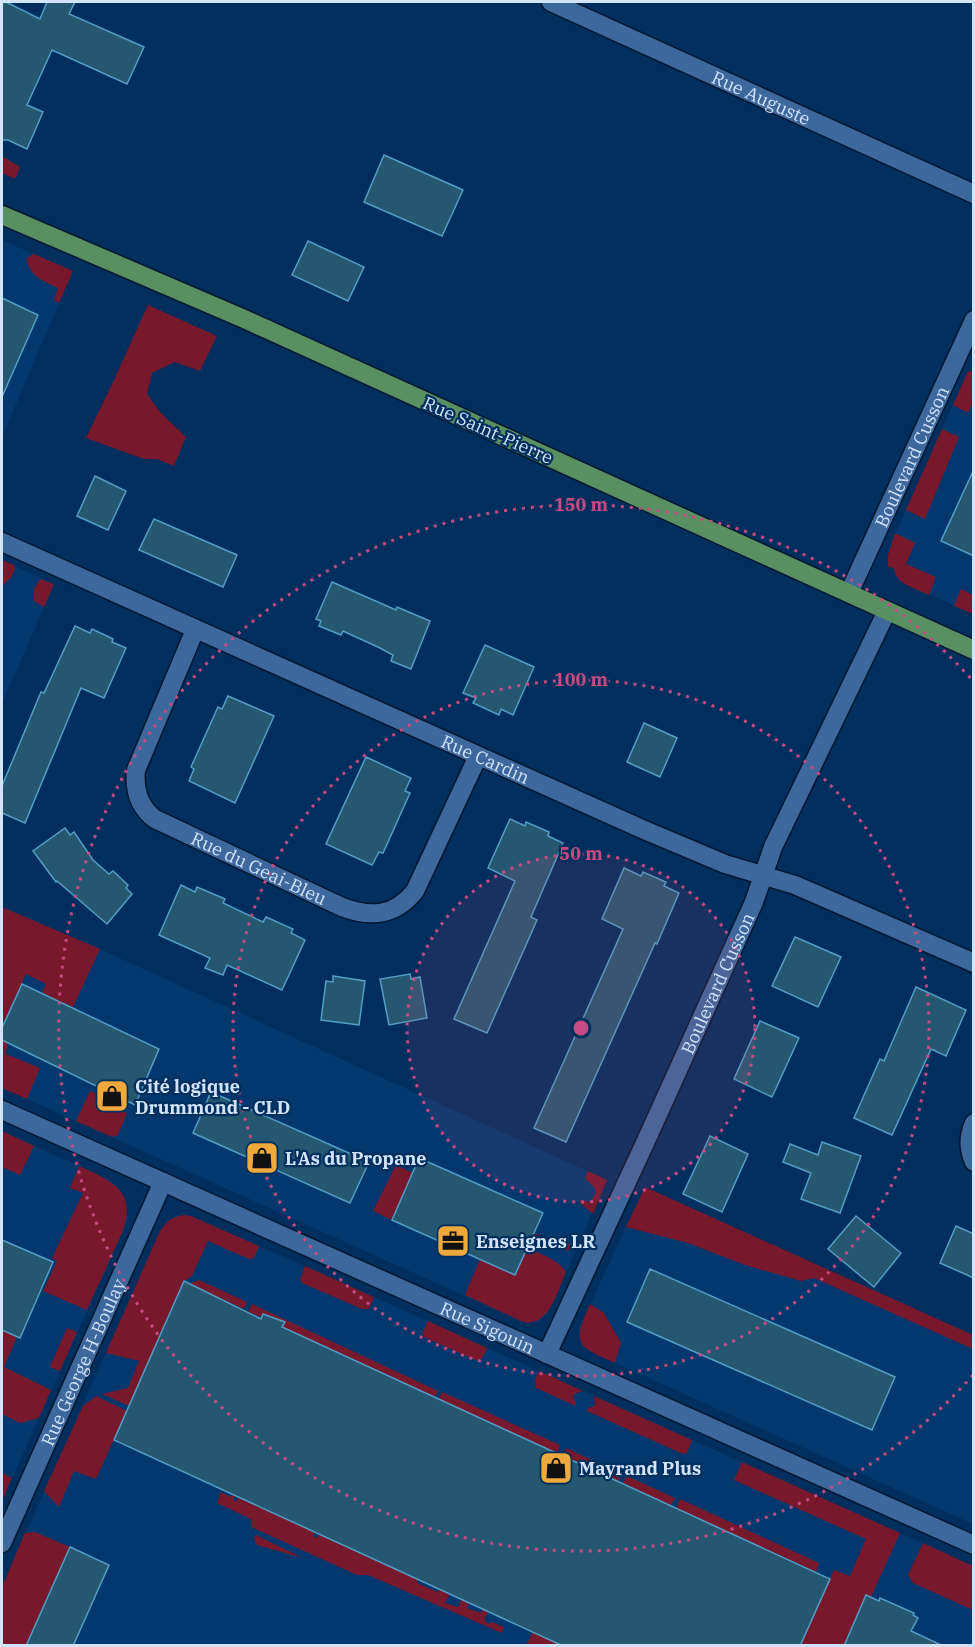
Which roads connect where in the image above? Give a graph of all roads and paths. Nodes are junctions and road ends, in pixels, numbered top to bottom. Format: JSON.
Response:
{"nodes":[{"id":1,"x":550,"y":2,"type":"edge"},
{"id":2,"x":974,"y":194,"type":"edge"},
{"id":3,"x":2,"y":214,"type":"edge"},
{"id":4,"x":974,"y":320,"type":"edge"},
{"id":5,"x":2,"y":542,"type":"edge"},
{"id":6,"x":849,"y":593,"type":"junction"},
{"id":7,"x":887,"y":611,"type":"junction"},
{"id":8,"x":195,"y":630,"type":"junction"},
{"id":9,"x":974,"y":650,"type":"edge"},
{"id":10,"x":477,"y":756,"type":"junction"},
{"id":11,"x":763,"y":876,"type":"junction"},
{"id":12,"x":974,"y":963,"type":"edge"},
{"id":13,"x":2,"y":1110,"type":"edge"},
{"id":14,"x":974,"y":1123,"type":"edge"},
{"id":15,"x":974,"y":1162,"type":"edge"},
{"id":16,"x":163,"y":1182,"type":"junction"},
{"id":17,"x":547,"y":1354,"type":"junction"},
{"id":18,"x":2,"y":1543,"type":"edge"},
{"id":19,"x":974,"y":1545,"type":"edge"}],
"edges":[{"from":1,"to":2,"type":"street","name":"Rue Auguste"},
{"from":3,"to":6,"type":"main road","name":"Rue Saint-Pierre"},
{"from":4,"to":6,"type":"street","name":"Boulevard Cusson"},
{"from":5,"to":8,"type":"street","name":"Rue Cardin"},
{"from":6,"to":7,"type":"main road","name":"Rue Saint-Pierre"},
{"from":7,"to":9,"type":"main road","name":"Rue Saint-Pierre"},
{"from":7,"to":11,"type":"street","name":"Boulevard Cusson"},
{"from":8,"to":10,"type":"street","name":"Rue Cardin"},
{"from":8,"to":10,"type":"street","name":"Rue du Geai-Bleu"},
{"from":10,"to":11,"type":"street","name":"Rue Cardin"},
{"from":11,"to":12,"type":"street","name":"Rue Cardin"},
{"from":11,"to":17,"type":"street","name":"Boulevard Cusson"},
{"from":13,"to":16,"type":"street","name":"Rue Sigouin"},
{"from":14,"to":15,"type":"street"},
{"from":16,"to":17,"type":"street","name":"Rue Sigouin"},
{"from":16,"to":18,"type":"street","name":"Rue George H-Boulay"},
{"from":17,"to":19,"type":"street","name":"Rue Sigouin"}]}
